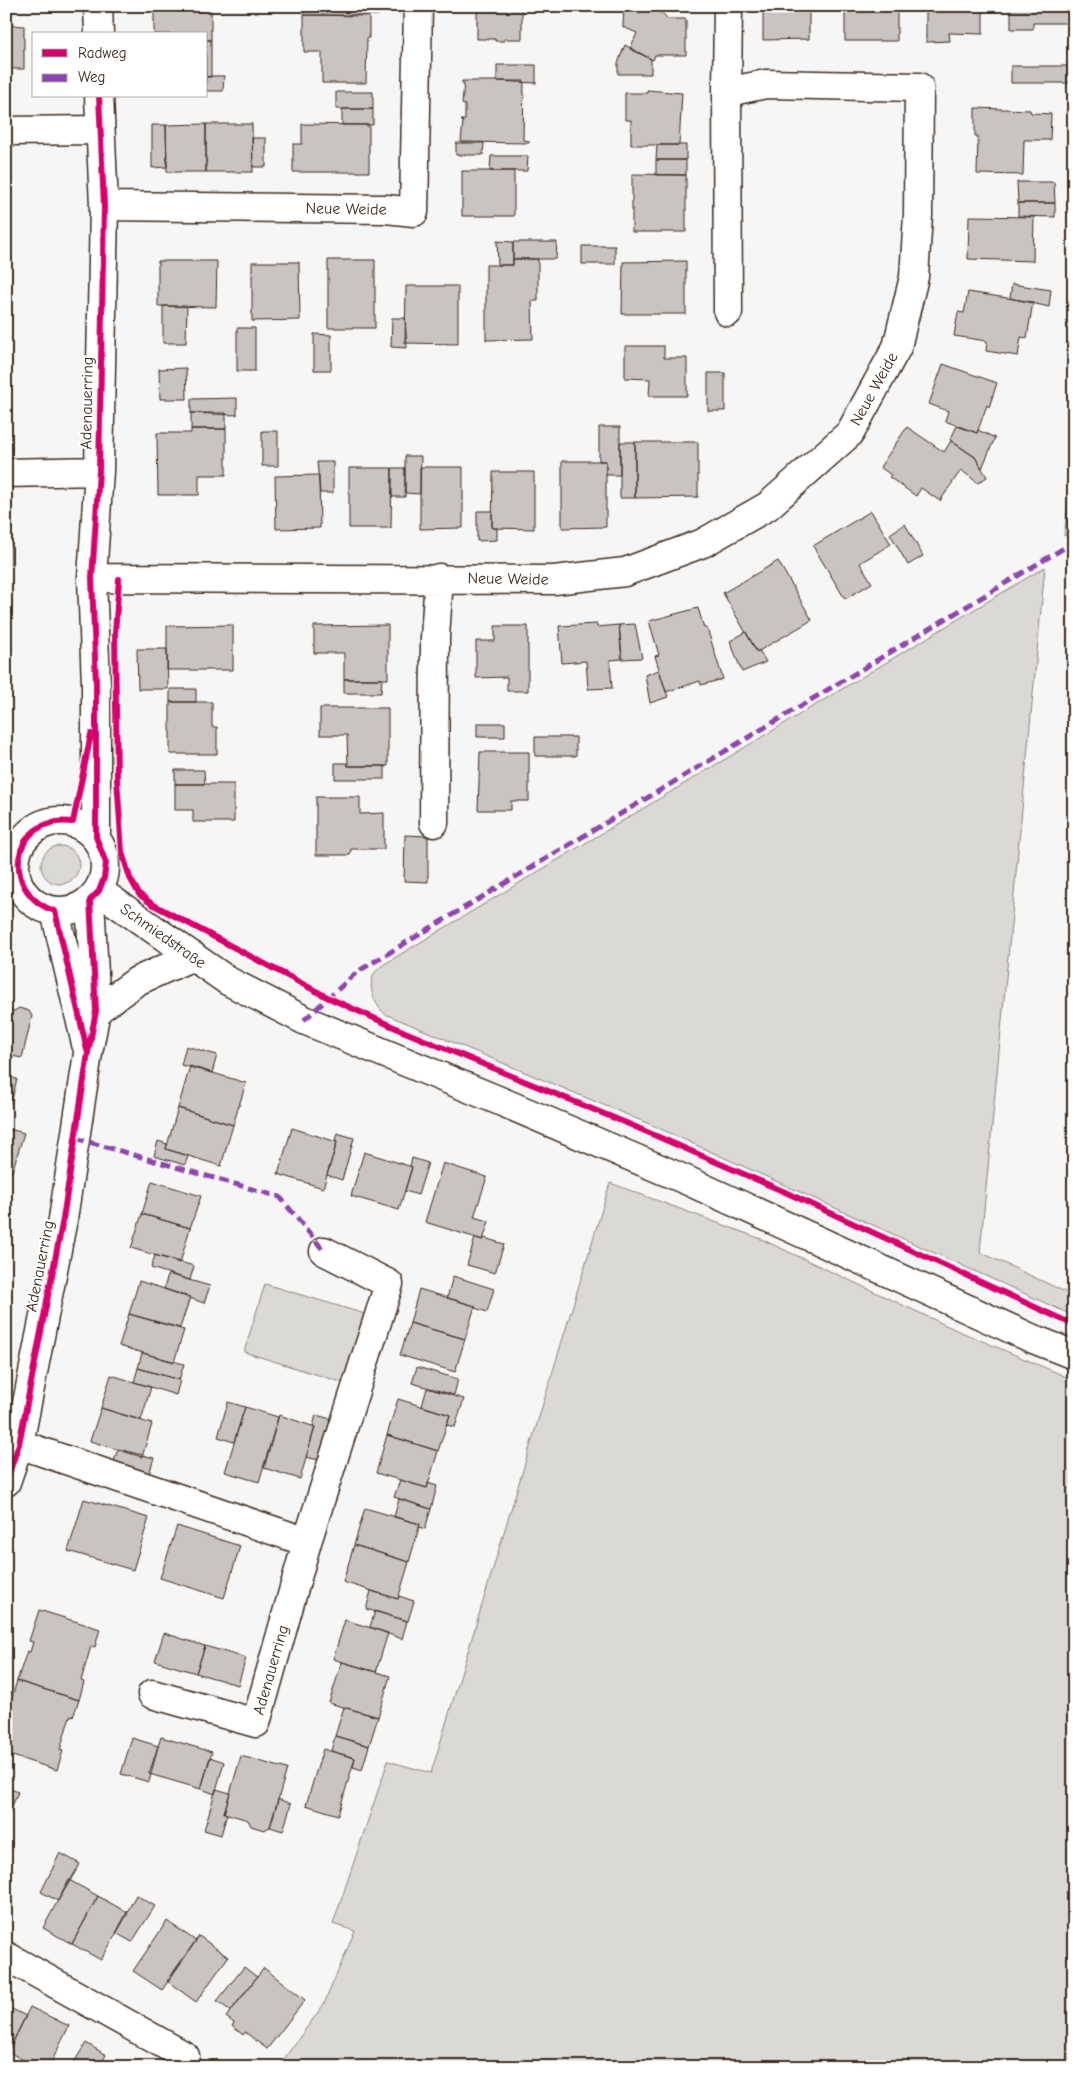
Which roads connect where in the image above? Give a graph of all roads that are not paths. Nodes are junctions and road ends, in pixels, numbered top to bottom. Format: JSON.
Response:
{"nodes":[{"id":1,"x":98,"y":6,"type":"edge"},
{"id":2,"x":418,"y":6,"type":"edge"},
{"id":3,"x":728,"y":6,"type":"edge"},
{"id":4,"x":99,"y":32,"type":"edge"},
{"id":5,"x":727,"y":92,"type":"junction"},
{"id":6,"x":99,"y":98,"type":"edge"},
{"id":7,"x":100,"y":130,"type":"junction"},
{"id":8,"x":6,"y":131,"type":"edge"},
{"id":9,"x":104,"y":206,"type":"junction"},
{"id":10,"x":728,"y":312,"type":"dead end"},
{"id":11,"x":99,"y":472,"type":"junction"},
{"id":12,"x":6,"y":473,"type":"edge"},
{"id":13,"x":92,"y":578,"type":"junction"},
{"id":14,"x":439,"y":578,"type":"junction"},
{"id":15,"x":97,"y":709,"type":"junction"},
{"id":16,"x":73,"y":822,"type":"junction"},
{"id":17,"x":434,"y":823,"type":"dead end"},
{"id":18,"x":96,"y":837,"type":"junction"},
{"id":19,"x":11,"y":854,"type":"edge"},
{"id":20,"x":14,"y":890,"type":"edge"},
{"id":21,"x":94,"y":895,"type":"junction"},
{"id":22,"x":55,"y":911,"type":"junction"},
{"id":23,"x":193,"y":956,"type":"junction"},
{"id":24,"x":96,"y":1011,"type":"junction"},
{"id":25,"x":88,"y":1053,"type":"junction"},
{"id":26,"x":324,"y":1251,"type":"dead end"},
{"id":27,"x":1074,"y":1355,"type":"edge"},
{"id":28,"x":19,"y":1444,"type":"junction"},
{"id":29,"x":6,"y":1482,"type":"edge"},
{"id":30,"x":307,"y":1542,"type":"junction"},
{"id":31,"x":152,"y":1694,"type":"dead end"},
{"id":32,"x":6,"y":1956,"type":"edge"},
{"id":33,"x":178,"y":2067,"type":"edge"}],
"edges":[{"from":1,"to":4,"type":"street"},
{"from":2,"to":9,"type":"street","name":"Neue Weide"},
{"from":3,"to":5,"type":"street"},
{"from":5,"to":10,"type":"street"},
{"from":5,"to":14,"type":"street","name":"Neue Weide"},
{"from":6,"to":7,"type":"street","name":"Adenauerring"},
{"from":7,"to":8,"type":"street"},
{"from":7,"to":9,"type":"street","name":"Adenauerring"},
{"from":9,"to":11,"type":"street","name":"Adenauerring"},
{"from":11,"to":12,"type":"street"},
{"from":11,"to":13,"type":"street","name":"Adenauerring"},
{"from":13,"to":14,"type":"street","name":"Neue Weide"},
{"from":13,"to":15,"type":"street","name":"Adenauerring"},
{"from":14,"to":17,"type":"street"},
{"from":15,"to":16,"type":"street","name":"Adenauerring"},
{"from":15,"to":18,"type":"street","name":"Adenauerring"},
{"from":16,"to":18,"type":"street"},
{"from":16,"to":19,"type":"street"},
{"from":18,"to":21,"type":"street"},
{"from":19,"to":20,"type":"street"},
{"from":20,"to":22,"type":"street"},
{"from":21,"to":22,"type":"street"},
{"from":21,"to":23,"type":"street","name":"Schmiedstraße"},
{"from":21,"to":24,"type":"street","name":"Adenauerring"},
{"from":22,"to":25,"type":"street","name":"Adenauerring"},
{"from":23,"to":24,"type":"street"},
{"from":23,"to":27,"type":"street","name":"Schmiedstraße"},
{"from":24,"to":25,"type":"street","name":"Adenauerring"},
{"from":25,"to":28,"type":"street","name":"Adenauerring"},
{"from":26,"to":30,"type":"street","name":"Adenauerring"},
{"from":28,"to":29,"type":"street","name":"Adenauerring"},
{"from":28,"to":30,"type":"street"},
{"from":30,"to":31,"type":"street","name":"Adenauerring"},
{"from":32,"to":33,"type":"street"}]}
